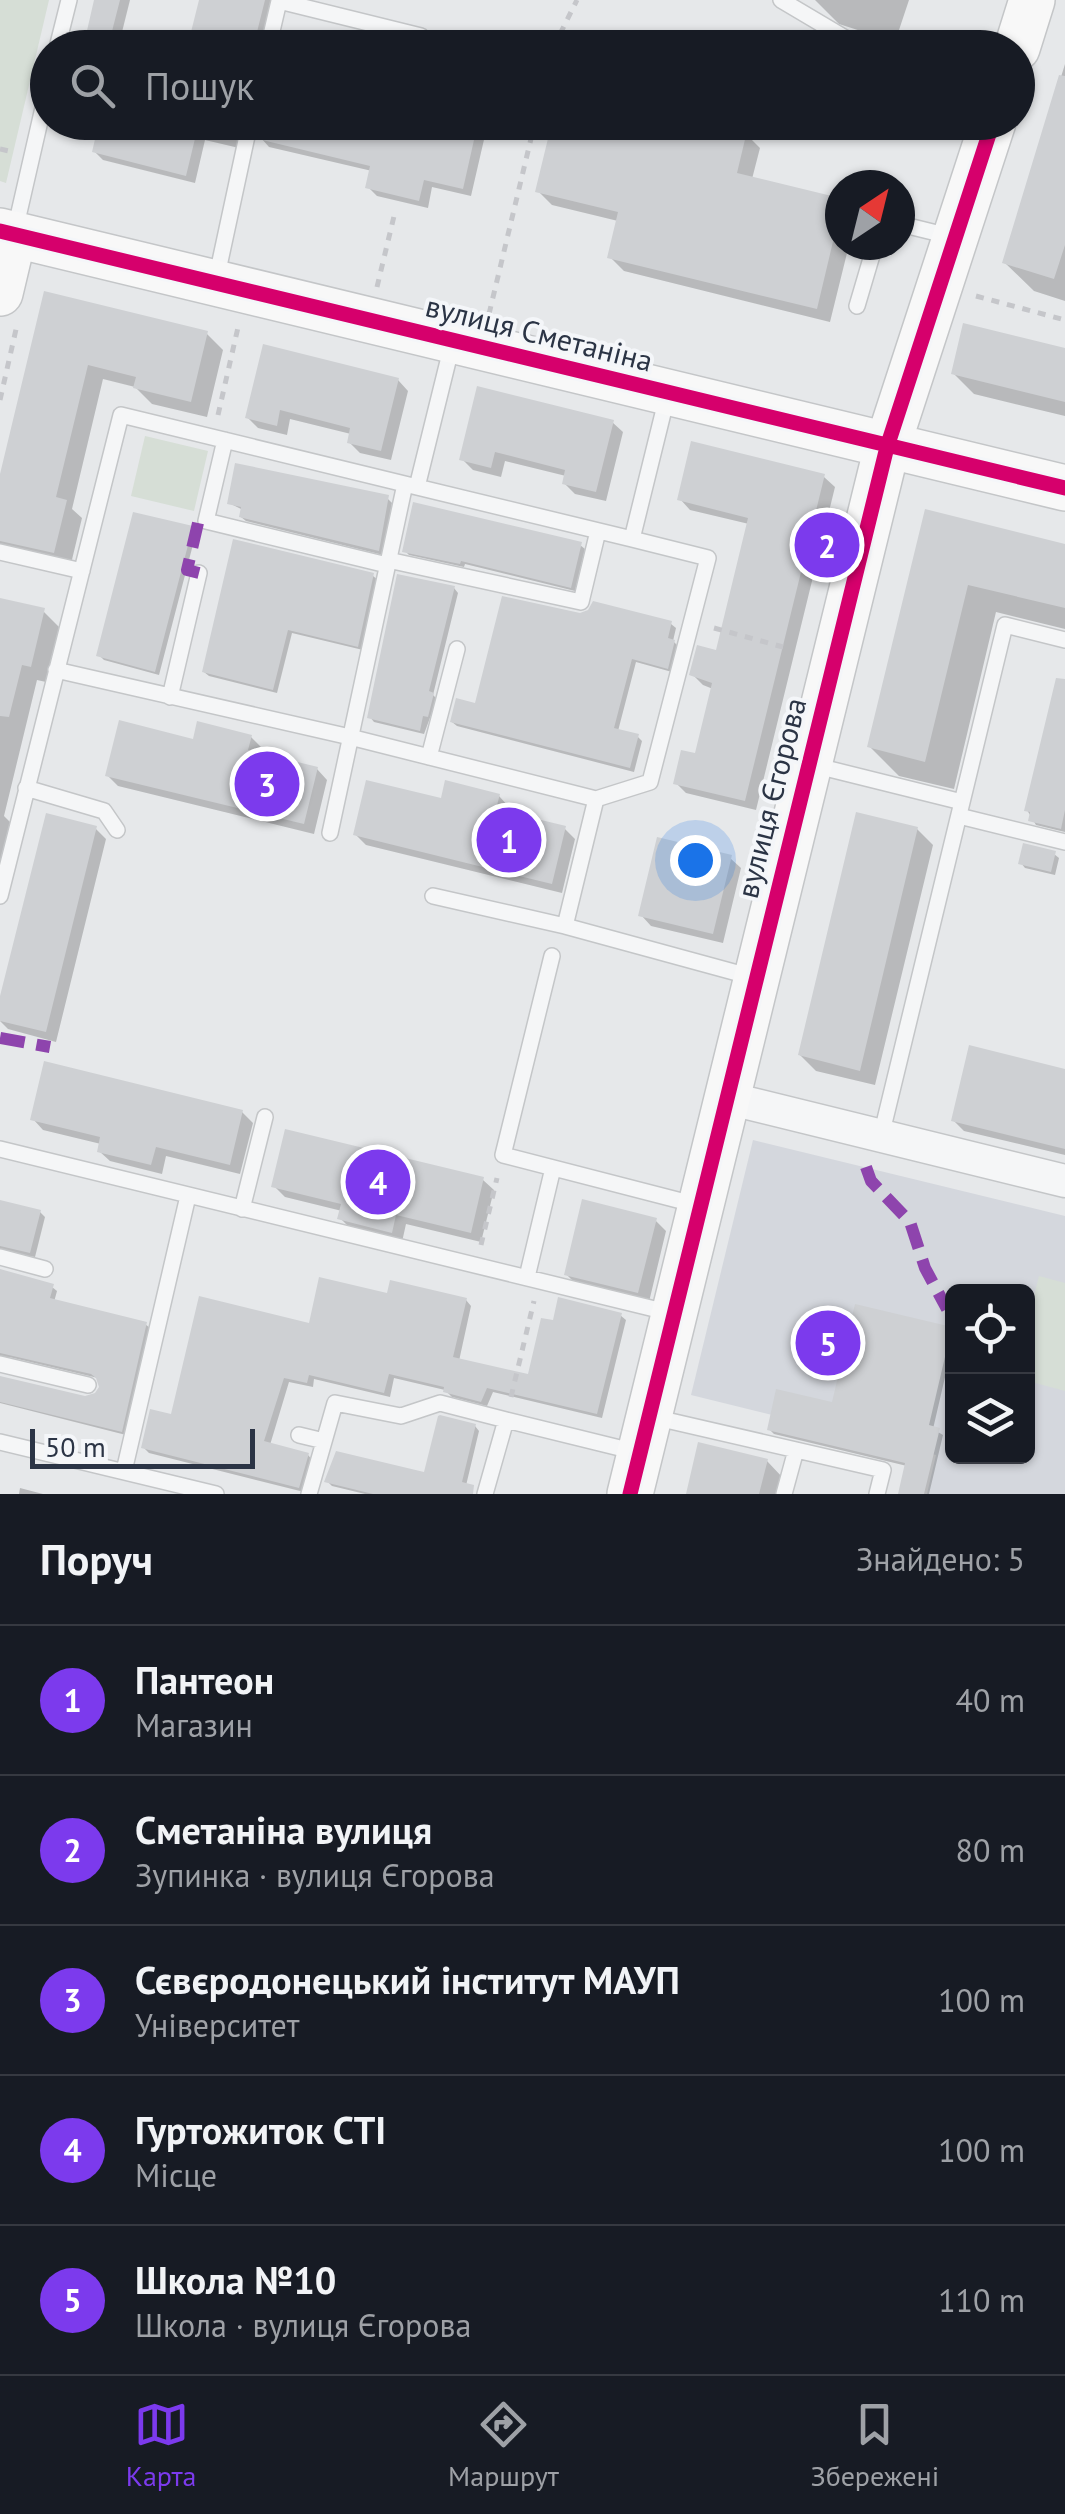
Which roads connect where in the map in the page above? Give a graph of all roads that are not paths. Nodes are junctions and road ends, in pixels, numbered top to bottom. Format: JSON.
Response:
{"nodes":[{"id":1,"x":68,"y":0,"type":"edge"},
{"id":2,"x":781,"y":0,"type":"edge"},
{"id":3,"x":1032,"y":0,"type":"edge"},
{"id":4,"x":61,"y":30,"type":"edge"},
{"id":5,"x":272,"y":30,"type":"edge"},
{"id":6,"x":398,"y":30,"type":"edge"},
{"id":7,"x":832,"y":30,"type":"edge"},
{"id":8,"x":1023,"y":30,"type":"edge"},
{"id":9,"x":33,"y":140,"type":"edge"},
{"id":10,"x":248,"y":140,"type":"edge"},
{"id":11,"x":986,"y":140,"type":"edge"},
{"id":12,"x":915,"y":228,"type":"edge"},
{"id":13,"x":7,"y":232,"type":"edge"},
{"id":14,"x":955,"y":238,"type":"junction"},
{"id":15,"x":871,"y":260,"type":"edge"},
{"id":16,"x":229,"y":299,"type":"junction"},
{"id":17,"x":10,"y":303,"type":"edge"},
{"id":18,"x":857,"y":306,"type":"dead end"},
{"id":19,"x":471,"y":328,"type":"junction"},
{"id":20,"x":668,"y":393,"type":"junction"},
{"id":21,"x":219,"y":439,"type":"junction"},
{"id":22,"x":887,"y":447,"type":"junction"},
{"id":23,"x":411,"y":485,"type":"junction"},
{"id":24,"x":1065,"y":488,"type":"edge"},
{"id":25,"x":598,"y":531,"type":"junction"},
{"id":26,"x":632,"y":539,"type":"junction"},
{"id":27,"x":0,"y":552,"type":"edge"},
{"id":28,"x":387,"y":562,"type":"junction"},
{"id":29,"x":82,"y":570,"type":"junction"},
{"id":30,"x":199,"y":574,"type":"dead end"},
{"id":31,"x":1065,"y":640,"type":"edge"},
{"id":32,"x":457,"y":648,"type":"dead end"},
{"id":33,"x":56,"y":670,"type":"junction"},
{"id":34,"x":170,"y":696,"type":"junction"},
{"id":35,"x":350,"y":738,"type":"junction"},
{"id":36,"x":429,"y":757,"type":"junction"},
{"id":37,"x":809,"y":764,"type":"junction"},
{"id":38,"x":26,"y":788,"type":"junction"},
{"id":39,"x":596,"y":799,"type":"junction"},
{"id":40,"x":960,"y":809,"type":"junction"},
{"id":41,"x":117,"y":830,"type":"dead end"},
{"id":42,"x":330,"y":833,"type":"dead end"},
{"id":43,"x":1065,"y":842,"type":"edge"},
{"id":44,"x":0,"y":896,"type":"edge"},
{"id":45,"x":433,"y":896,"type":"dead end"},
{"id":46,"x":565,"y":926,"type":"junction"},
{"id":47,"x":552,"y":956,"type":"dead end"},
{"id":48,"x":756,"y":978,"type":"junction"},
{"id":49,"x":727,"y":1098,"type":"junction"},
{"id":50,"x":265,"y":1117,"type":"dead end"},
{"id":51,"x":880,"y":1136,"type":"junction"},
{"id":52,"x":0,"y":1149,"type":"edge"},
{"id":53,"x":553,"y":1168,"type":"junction"},
{"id":54,"x":1065,"y":1181,"type":"edge"},
{"id":55,"x":188,"y":1196,"type":"junction"},
{"id":56,"x":701,"y":1206,"type":"junction"},
{"id":57,"x":242,"y":1209,"type":"junction"},
{"id":58,"x":0,"y":1258,"type":"edge"},
{"id":59,"x":45,"y":1268,"type":"dead end"},
{"id":60,"x":533,"y":1279,"type":"junction"},
{"id":61,"x":674,"y":1314,"type":"junction"},
{"id":62,"x":0,"y":1364,"type":"edge"},
{"id":63,"x":88,"y":1385,"type":"dead end"},
{"id":64,"x":506,"y":1420,"type":"junction"},
{"id":65,"x":299,"y":1435,"type":"dead end"},
{"id":66,"x":0,"y":1442,"type":"edge"},
{"id":67,"x":324,"y":1442,"type":"junction"},
{"id":68,"x":796,"y":1450,"type":"junction"},
{"id":69,"x":640,"y":1454,"type":"edge"},
{"id":70,"x":124,"y":1472,"type":"junction"},
{"id":71,"x":216,"y":1494,"type":"edge"},
{"id":72,"x":309,"y":1494,"type":"edge"},
{"id":73,"x":486,"y":1494,"type":"edge"},
{"id":74,"x":784,"y":1494,"type":"edge"},
{"id":75,"x":878,"y":1494,"type":"edge"}],
"edges":[{"from":1,"to":4,"type":"lane"},
{"from":2,"to":7,"type":"lane"},
{"from":3,"to":8,"type":"street"},
{"from":5,"to":6,"type":"lane"},
{"from":9,"to":13,"type":"lane"},
{"from":10,"to":16,"type":"lane"},
{"from":11,"to":14,"type":"street","name":"вулиця Єгорова"},
{"from":12,"to":14,"type":"lane"},
{"from":13,"to":16,"type":"street","name":"вулиця Сметаніна"},
{"from":13,"to":17,"type":"street"},
{"from":14,"to":22,"type":"street","name":"вулиця Єгорова"},
{"from":15,"to":18,"type":"lane"},
{"from":16,"to":19,"type":"street","name":"вулиця Сметаніна"},
{"from":19,"to":20,"type":"street","name":"вулиця Сметаніна"},
{"from":19,"to":23,"type":"lane"},
{"from":20,"to":22,"type":"street","name":"вулиця Сметаніна"},
{"from":20,"to":26,"type":"lane"},
{"from":21,"to":23,"type":"lane"},
{"from":21,"to":28,"type":"lane"},
{"from":21,"to":29,"type":"lane"},
{"from":22,"to":24,"type":"street","name":"вулиця Сметаніна"},
{"from":22,"to":37,"type":"street","name":"вулиця Єгорова"},
{"from":23,"to":25,"type":"lane"},
{"from":23,"to":28,"type":"lane"},
{"from":25,"to":26,"type":"lane"},
{"from":25,"to":28,"type":"lane"},
{"from":26,"to":39,"type":"lane"},
{"from":27,"to":29,"type":"lane"},
{"from":28,"to":35,"type":"lane"},
{"from":29,"to":33,"type":"lane"},
{"from":30,"to":34,"type":"lane"},
{"from":31,"to":40,"type":"lane"},
{"from":32,"to":36,"type":"lane"},
{"from":33,"to":34,"type":"lane"},
{"from":33,"to":38,"type":"lane"},
{"from":34,"to":35,"type":"lane"},
{"from":35,"to":36,"type":"lane"},
{"from":35,"to":42,"type":"lane"},
{"from":36,"to":39,"type":"lane"},
{"from":37,"to":40,"type":"lane"},
{"from":37,"to":48,"type":"street","name":"вулиця Єгорова"},
{"from":38,"to":41,"type":"lane"},
{"from":38,"to":44,"type":"lane"},
{"from":39,"to":46,"type":"lane"},
{"from":40,"to":43,"type":"lane"},
{"from":40,"to":51,"type":"lane"},
{"from":45,"to":46,"type":"lane"},
{"from":46,"to":48,"type":"lane"},
{"from":47,"to":53,"type":"lane"},
{"from":48,"to":49,"type":"street","name":"вулиця Єгорова"},
{"from":49,"to":51,"type":"street"},
{"from":49,"to":56,"type":"street","name":"вулиця Єгорова"},
{"from":50,"to":57,"type":"lane"},
{"from":51,"to":54,"type":"street"},
{"from":52,"to":55,"type":"lane"},
{"from":53,"to":56,"type":"lane"},
{"from":53,"to":60,"type":"lane"},
{"from":55,"to":57,"type":"lane"},
{"from":55,"to":70,"type":"lane"},
{"from":56,"to":61,"type":"street","name":"вулиця Єгорова"},
{"from":57,"to":60,"type":"lane"},
{"from":58,"to":59,"type":"lane"},
{"from":60,"to":61,"type":"lane"},
{"from":61,"to":69,"type":"street","name":"вулиця Єгорова"},
{"from":62,"to":63,"type":"lane"},
{"from":64,"to":67,"type":"lane"},
{"from":64,"to":69,"type":"lane"},
{"from":64,"to":73,"type":"lane"},
{"from":65,"to":67,"type":"lane"},
{"from":66,"to":70,"type":"lane"},
{"from":67,"to":72,"type":"lane"},
{"from":68,"to":69,"type":"lane"},
{"from":68,"to":74,"type":"lane"},
{"from":68,"to":75,"type":"lane"},
{"from":70,"to":71,"type":"lane"}]}
